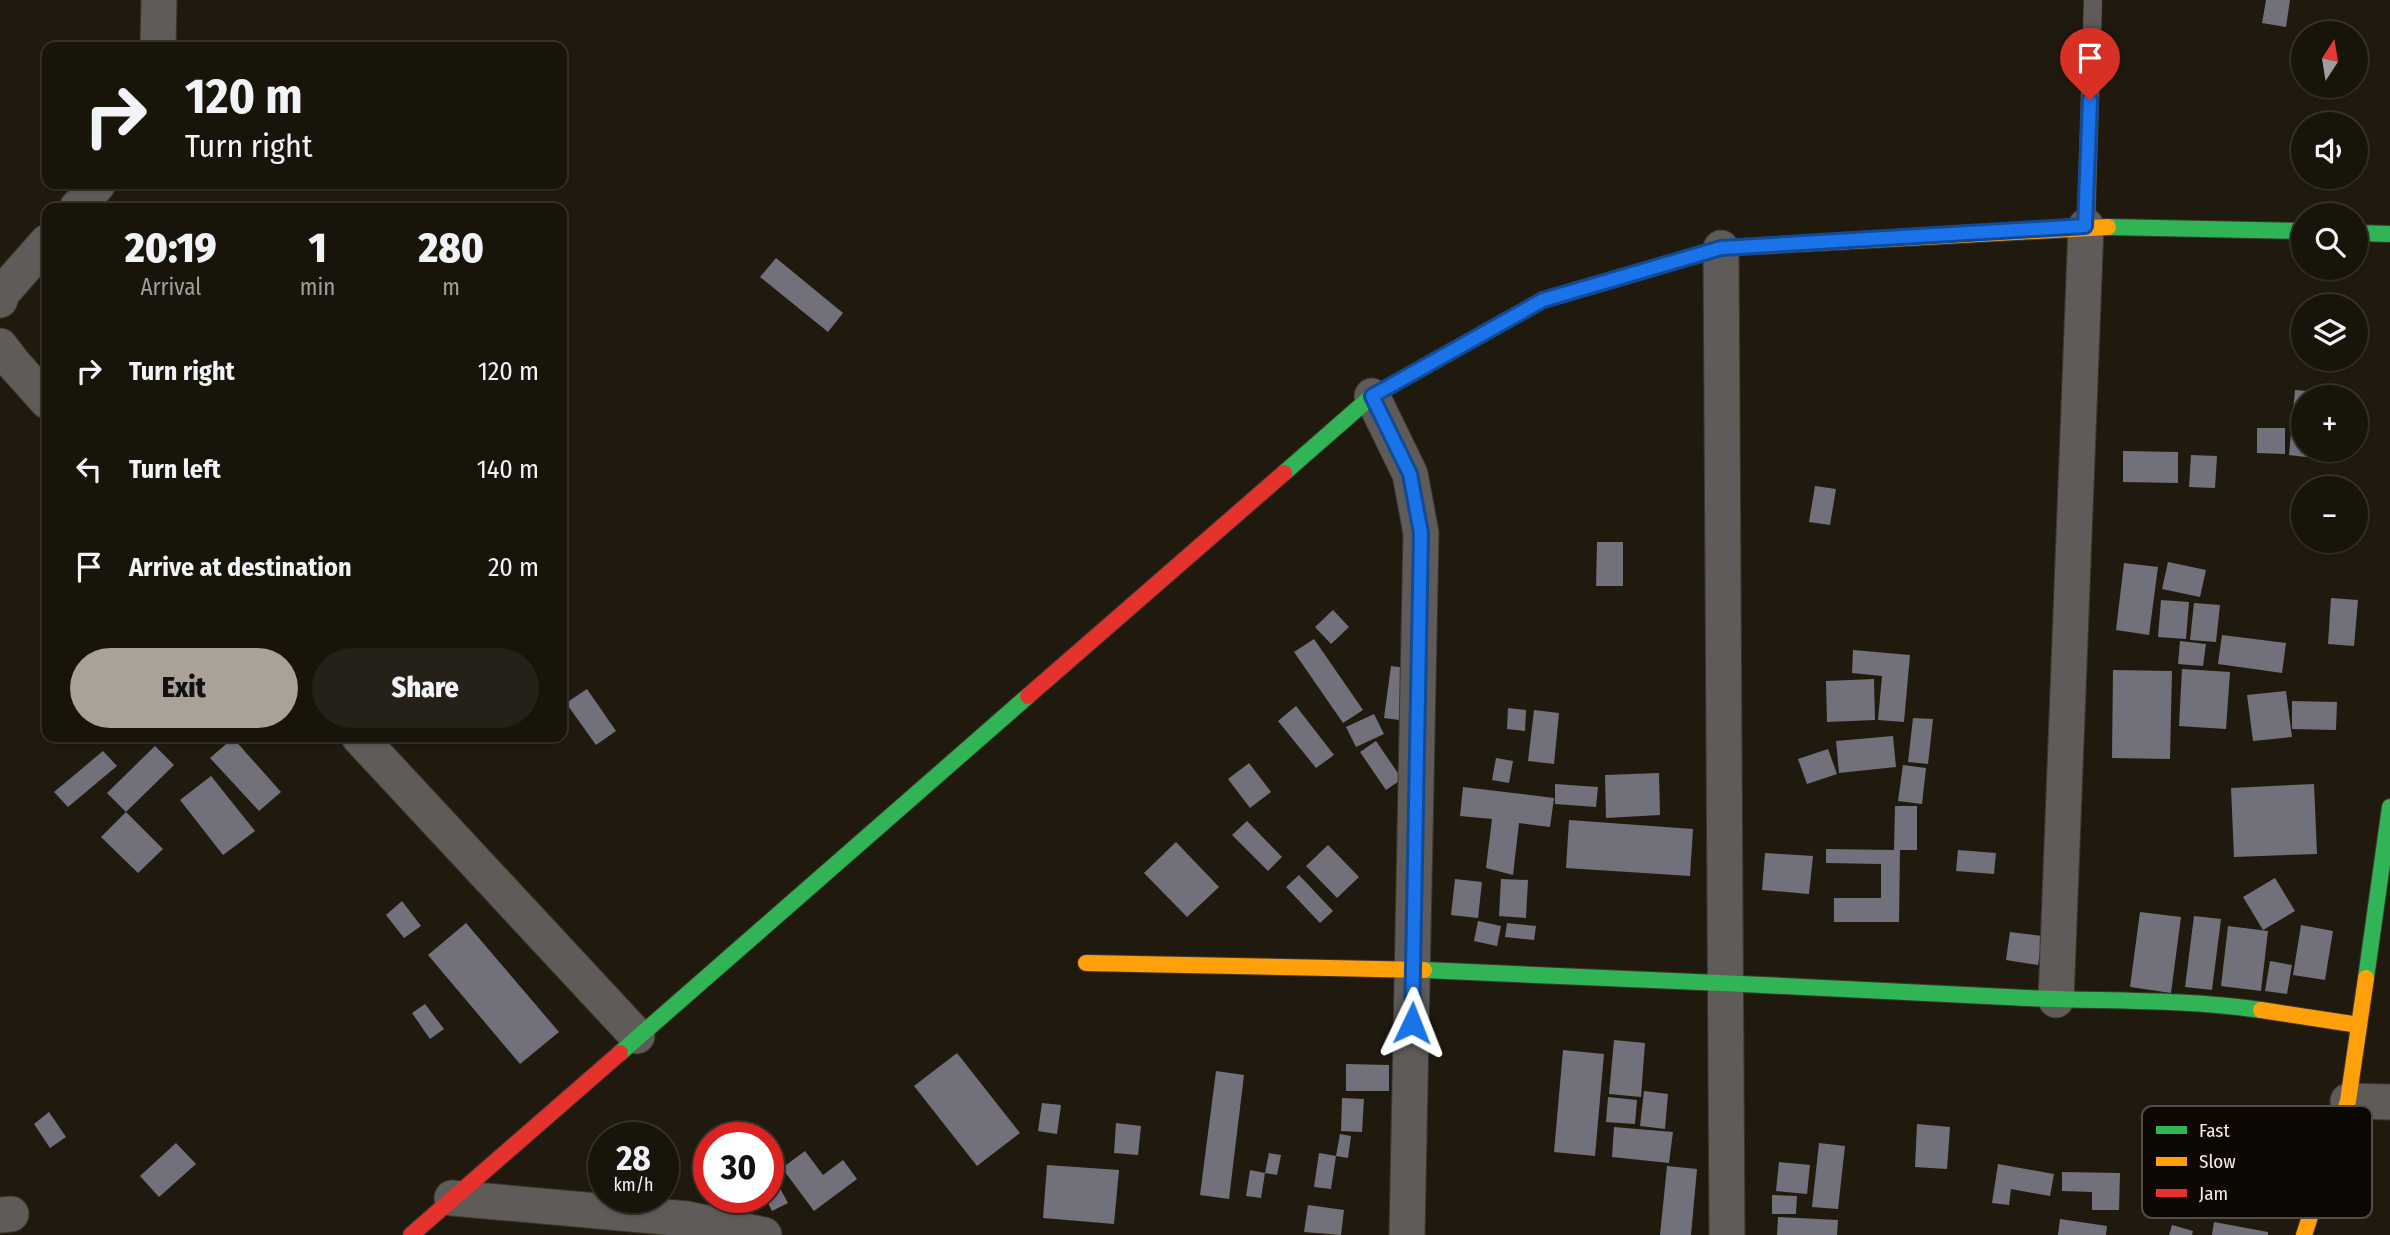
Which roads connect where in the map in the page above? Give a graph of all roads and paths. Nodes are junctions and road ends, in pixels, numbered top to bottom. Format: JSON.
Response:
{"nodes":[{"id":1,"x":159,"y":0,"type":"edge"},
{"id":2,"x":2093,"y":0,"type":"edge"},
{"id":3,"x":158,"y":42,"type":"edge"},
{"id":4,"x":94,"y":189,"type":"edge"},
{"id":5,"x":81,"y":203,"type":"edge"},
{"id":6,"x":2085,"y":226,"type":"junction"},
{"id":7,"x":2291,"y":231,"type":"edge"},
{"id":8,"x":2368,"y":233,"type":"edge"},
{"id":9,"x":2390,"y":234,"type":"edge"},
{"id":10,"x":42,"y":248,"type":"edge"},
{"id":11,"x":1721,"y":248,"type":"junction"},
{"id":12,"x":0,"y":300,"type":"edge"},
{"id":13,"x":0,"y":346,"type":"edge"},
{"id":14,"x":42,"y":395,"type":"edge"},
{"id":15,"x":1372,"y":396,"type":"junction"},
{"id":16,"x":364,"y":742,"type":"edge"},
{"id":17,"x":2390,"y":807,"type":"edge"},
{"id":18,"x":1086,"y":963,"type":"dead end"},
{"id":19,"x":1414,"y":970,"type":"junction"},
{"id":20,"x":1727,"y":982,"type":"junction"},
{"id":21,"x":2056,"y":1000,"type":"junction"},
{"id":22,"x":2359,"y":1025,"type":"junction"},
{"id":23,"x":637,"y":1036,"type":"junction"},
{"id":24,"x":2348,"y":1101,"type":"junction"},
{"id":25,"x":2390,"y":1102,"type":"edge"},
{"id":26,"x":2346,"y":1106,"type":"edge"},
{"id":27,"x":452,"y":1198,"type":"junction"},
{"id":28,"x":2310,"y":1218,"type":"edge"},
{"id":29,"x":411,"y":1235,"type":"edge"},
{"id":30,"x":764,"y":1235,"type":"edge"},
{"id":31,"x":1407,"y":1235,"type":"edge"},
{"id":32,"x":1727,"y":1235,"type":"edge"},
{"id":33,"x":2304,"y":1235,"type":"edge"}],
"edges":[{"from":1,"to":3,"type":"street"},
{"from":2,"to":6,"type":"lane"},
{"from":4,"to":5,"type":"street"},
{"from":6,"to":7,"type":"main road"},
{"from":6,"to":11,"type":"main road"},
{"from":6,"to":21,"type":"street"},
{"from":8,"to":9,"type":"main road"},
{"from":10,"to":12,"type":"street"},
{"from":11,"to":15,"type":"main road"},
{"from":11,"to":20,"type":"street"},
{"from":13,"to":14,"type":"street"},
{"from":15,"to":19,"type":"street"},
{"from":15,"to":23,"type":"main road"},
{"from":16,"to":23,"type":"street"},
{"from":17,"to":22,"type":"main road"},
{"from":18,"to":19,"type":"main road"},
{"from":19,"to":20,"type":"main road"},
{"from":19,"to":31,"type":"street"},
{"from":20,"to":21,"type":"main road"},
{"from":20,"to":32,"type":"street"},
{"from":21,"to":22,"type":"main road"},
{"from":22,"to":24,"type":"main road"},
{"from":23,"to":27,"type":"main road"},
{"from":24,"to":25,"type":"street"},
{"from":24,"to":26,"type":"main road"},
{"from":27,"to":29,"type":"main road"},
{"from":27,"to":30,"type":"street"},
{"from":28,"to":33,"type":"main road"}]}
